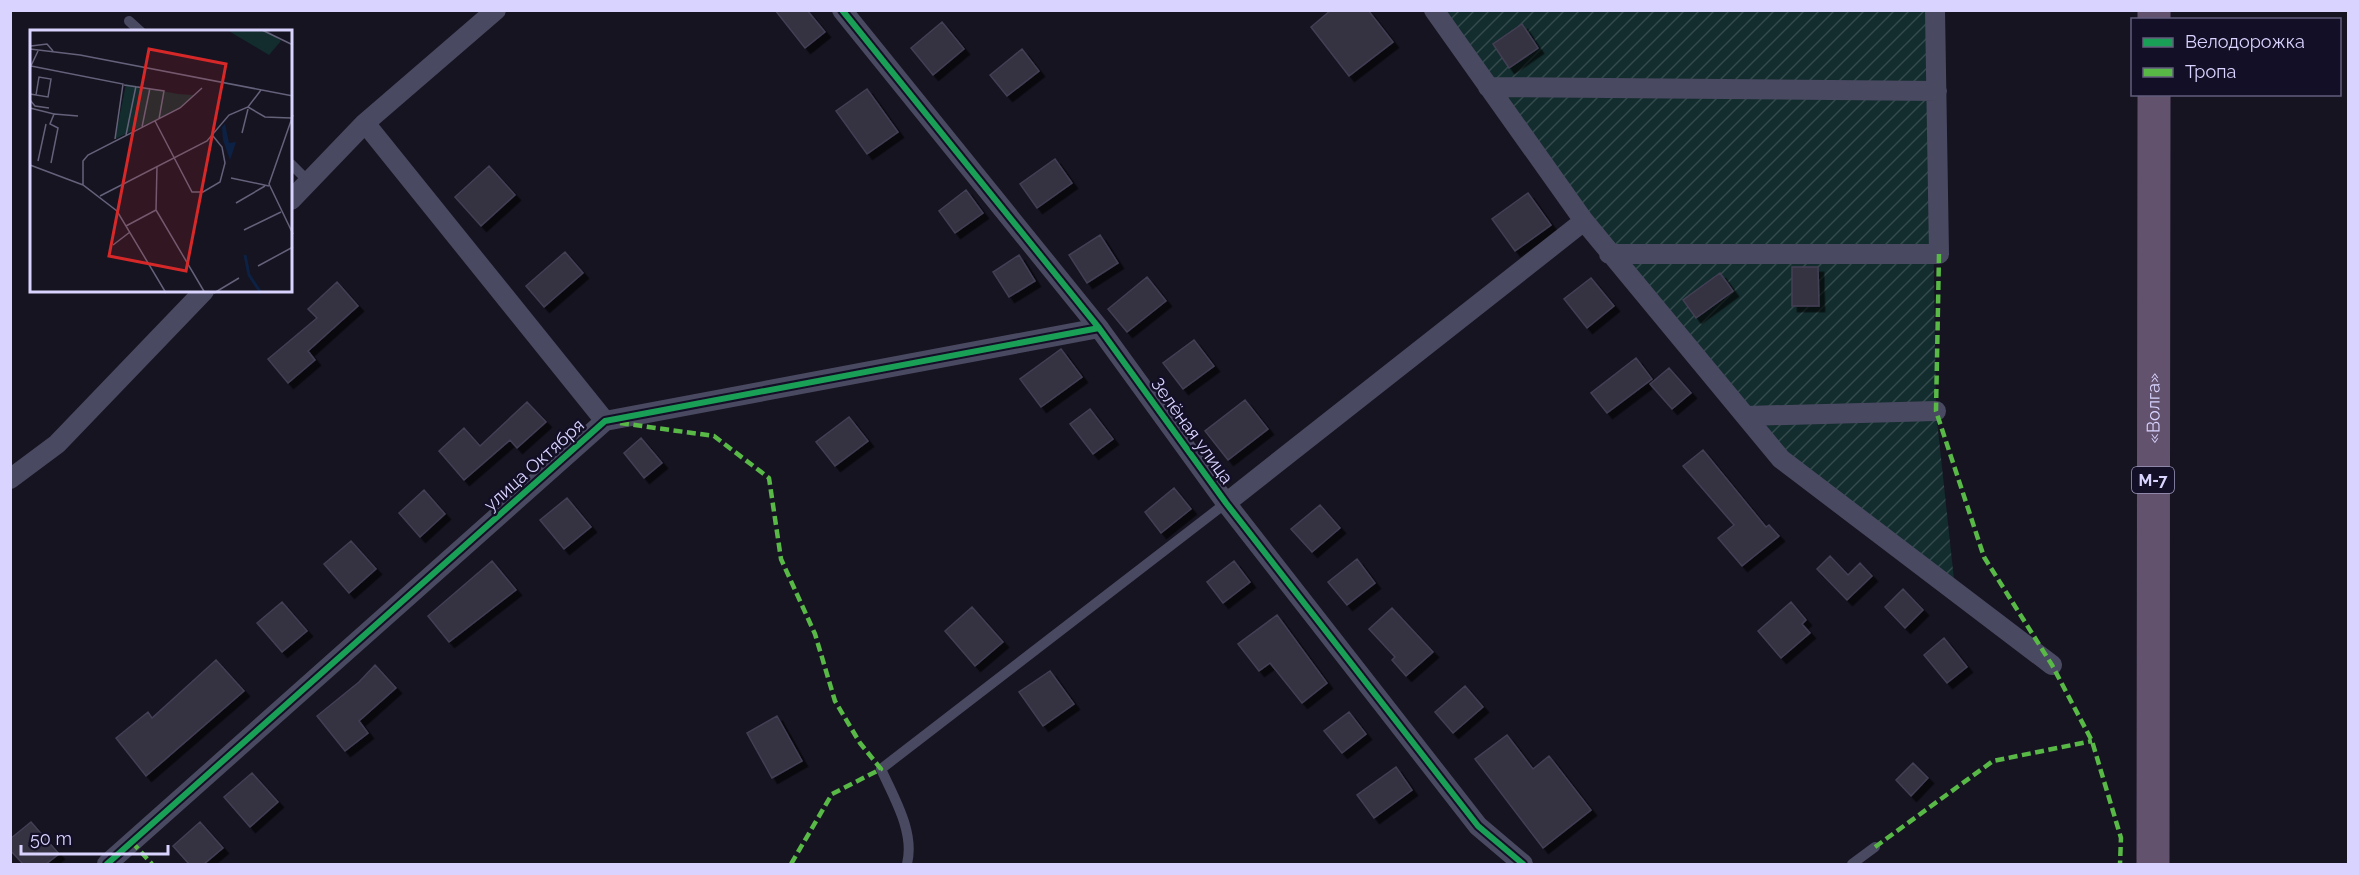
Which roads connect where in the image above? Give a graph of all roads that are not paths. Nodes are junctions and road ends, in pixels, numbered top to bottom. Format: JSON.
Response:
{"nodes":[{"id":1,"x":496,"y":10,"type":"edge"},
{"id":2,"x":842,"y":10,"type":"edge"},
{"id":3,"x":1434,"y":10,"type":"edge"},
{"id":4,"x":1935,"y":10,"type":"edge"},
{"id":5,"x":129,"y":21,"type":"dead end"},
{"id":6,"x":139,"y":30,"type":"edge"},
{"id":7,"x":1488,"y":87,"type":"junction"},
{"id":8,"x":1937,"y":91,"type":"junction"},
{"id":9,"x":2154,"y":96,"type":"edge"},
{"id":10,"x":365,"y":123,"type":"junction"},
{"id":11,"x":292,"y":165,"type":"edge"},
{"id":12,"x":309,"y":182,"type":"junction"},
{"id":13,"x":292,"y":199,"type":"edge"},
{"id":14,"x":1584,"y":221,"type":"junction"},
{"id":15,"x":1610,"y":254,"type":"junction"},
{"id":16,"x":203,"y":292,"type":"edge"},
{"id":17,"x":1099,"y":328,"type":"junction"},
{"id":18,"x":1936,"y":411,"type":"dead end"},
{"id":19,"x":1746,"y":416,"type":"junction"},
{"id":20,"x":605,"y":421,"type":"junction"},
{"id":21,"x":10,"y":479,"type":"edge"},
{"id":22,"x":1226,"y":503,"type":"junction"},
{"id":23,"x":2052,"y":665,"type":"dead end"},
{"id":24,"x":1875,"y":848,"type":"dead end"},
{"id":25,"x":107,"y":864,"type":"edge"},
{"id":26,"x":908,"y":864,"type":"edge"},
{"id":27,"x":1523,"y":864,"type":"edge"},
{"id":28,"x":1852,"y":864,"type":"edge"},
{"id":29,"x":2153,"y":864,"type":"edge"}],
"edges":[{"from":1,"to":10,"type":"street"},
{"from":2,"to":17,"type":"street","name":"Зелёная улица"},
{"from":3,"to":7,"type":"street"},
{"from":4,"to":8,"type":"street"},
{"from":5,"to":6,"type":"lane"},
{"from":7,"to":8,"type":"street"},
{"from":7,"to":14,"type":"street"},
{"from":8,"to":15,"type":"street"},
{"from":9,"to":29,"type":"highway","name":"«Волга»","number":"М-7"},
{"from":10,"to":12,"type":"street"},
{"from":10,"to":20,"type":"street"},
{"from":11,"to":12,"type":"lane"},
{"from":12,"to":13,"type":"street"},
{"from":14,"to":15,"type":"street"},
{"from":14,"to":22,"type":"street"},
{"from":15,"to":19,"type":"street"},
{"from":16,"to":21,"type":"street"},
{"from":17,"to":20,"type":"street","name":"улица Октября"},
{"from":17,"to":22,"type":"street","name":"Зелёная улица"},
{"from":18,"to":19,"type":"street"},
{"from":19,"to":23,"type":"street"},
{"from":20,"to":25,"type":"street","name":"улица Октября"},
{"from":22,"to":26,"type":"lane"},
{"from":22,"to":27,"type":"street","name":"Зелёная улица"},
{"from":24,"to":28,"type":"lane"}]}
